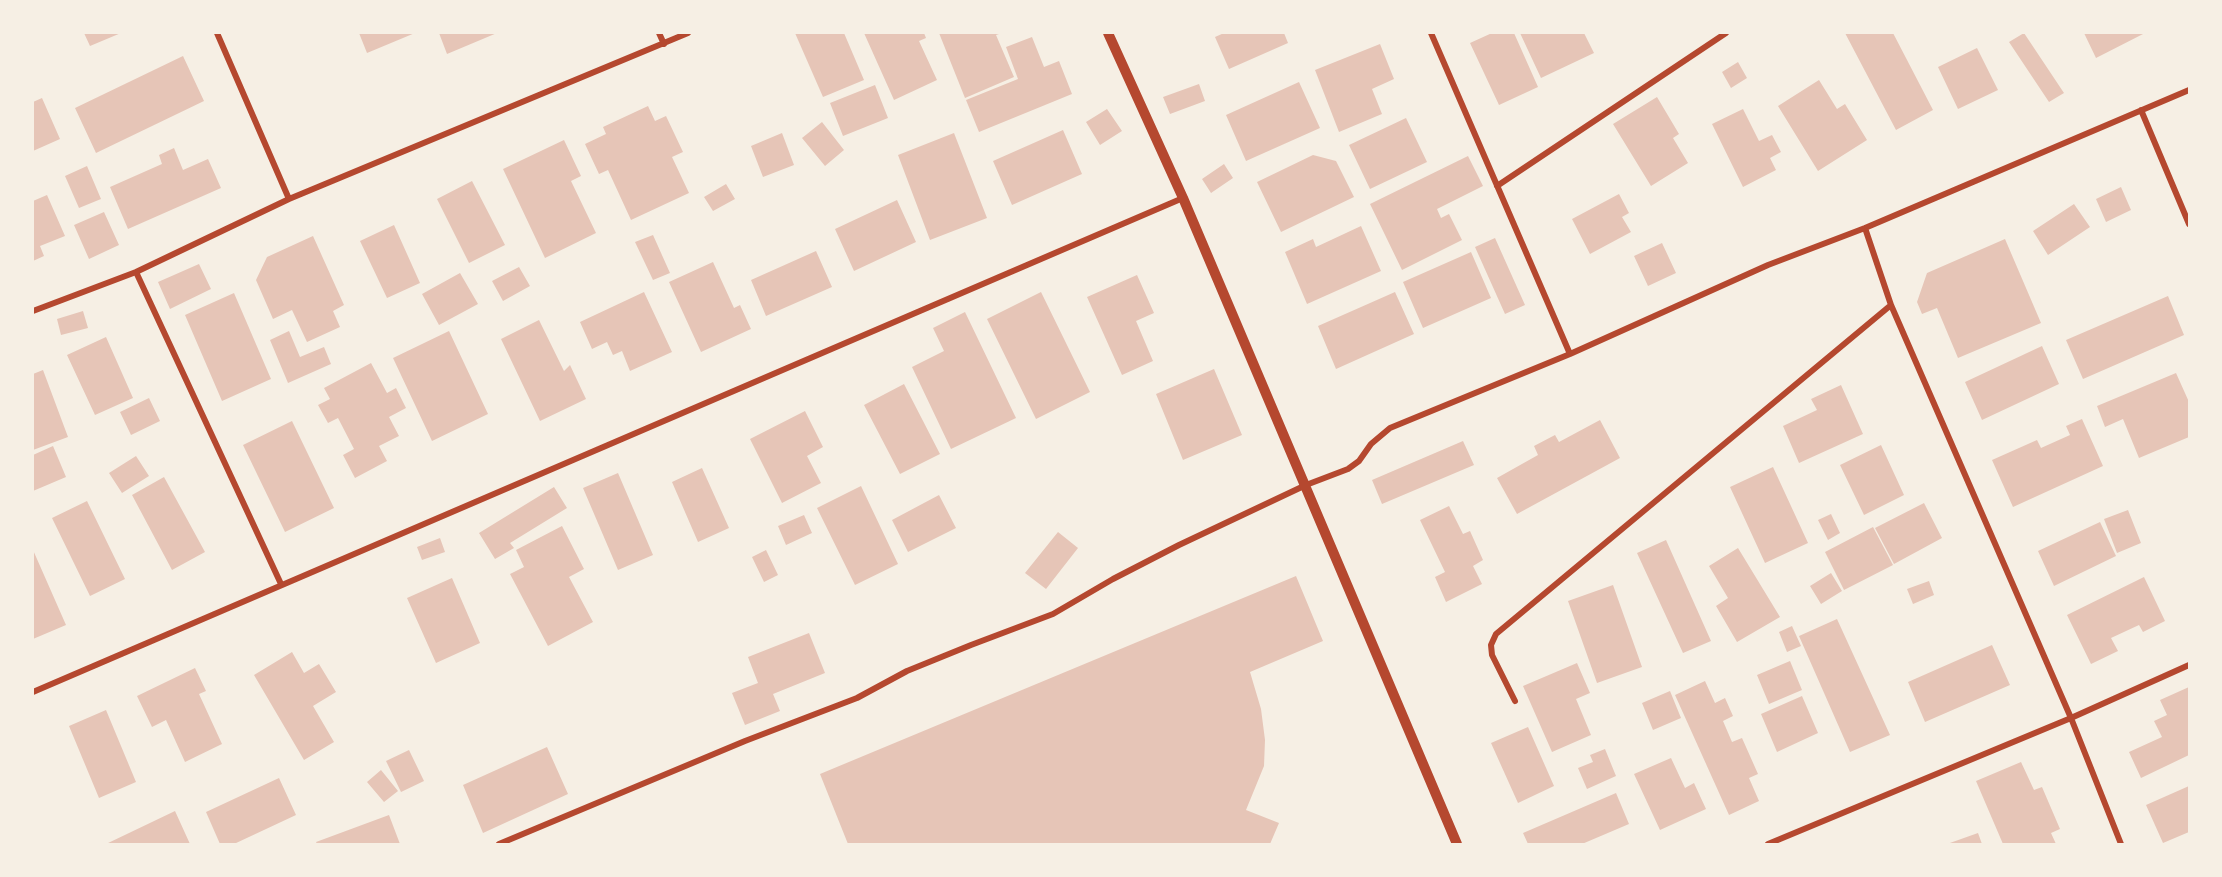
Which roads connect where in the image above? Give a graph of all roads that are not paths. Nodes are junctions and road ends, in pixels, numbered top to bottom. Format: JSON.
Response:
{"nodes":[{"id":1,"x":217,"y":33,"type":"edge"},
{"id":2,"x":659,"y":33,"type":"edge"},
{"id":3,"x":688,"y":33,"type":"edge"},
{"id":4,"x":1108,"y":33,"type":"edge"},
{"id":5,"x":1431,"y":33,"type":"edge"},
{"id":6,"x":1726,"y":33,"type":"edge"},
{"id":7,"x":664,"y":44,"type":"junction"},
{"id":8,"x":2189,"y":90,"type":"edge"},
{"id":9,"x":2141,"y":110,"type":"junction"},
{"id":10,"x":1497,"y":186,"type":"junction"},
{"id":11,"x":1183,"y":198,"type":"junction"},
{"id":12,"x":289,"y":199,"type":"junction"},
{"id":13,"x":2189,"y":224,"type":"edge"},
{"id":14,"x":1865,"y":228,"type":"junction"},
{"id":15,"x":136,"y":272,"type":"junction"},
{"id":16,"x":1891,"y":305,"type":"junction"},
{"id":17,"x":33,"y":311,"type":"edge"},
{"id":18,"x":1570,"y":354,"type":"junction"},
{"id":19,"x":1306,"y":484,"type":"junction"},
{"id":20,"x":281,"y":584,"type":"junction"},
{"id":21,"x":2189,"y":665,"type":"edge"},
{"id":22,"x":33,"y":692,"type":"edge"},
{"id":23,"x":1515,"y":701,"type":"dead end"},
{"id":24,"x":2071,"y":718,"type":"junction"},
{"id":25,"x":500,"y":844,"type":"edge"},
{"id":26,"x":1457,"y":844,"type":"edge"},
{"id":27,"x":1768,"y":844,"type":"edge"},
{"id":28,"x":2121,"y":844,"type":"edge"}],
"edges":[{"from":1,"to":12,"type":"street"},
{"from":2,"to":7,"type":"street"},
{"from":3,"to":7,"type":"street"},
{"from":4,"to":11,"type":"street"},
{"from":5,"to":10,"type":"street"},
{"from":6,"to":10,"type":"street"},
{"from":7,"to":12,"type":"street"},
{"from":8,"to":9,"type":"street"},
{"from":9,"to":13,"type":"street"},
{"from":9,"to":14,"type":"street"},
{"from":10,"to":18,"type":"street"},
{"from":11,"to":19,"type":"street"},
{"from":11,"to":20,"type":"street"},
{"from":12,"to":15,"type":"street"},
{"from":14,"to":16,"type":"street"},
{"from":14,"to":18,"type":"street"},
{"from":15,"to":17,"type":"street"},
{"from":15,"to":20,"type":"street"},
{"from":16,"to":23,"type":"street"},
{"from":16,"to":24,"type":"street"},
{"from":18,"to":19,"type":"street"},
{"from":19,"to":25,"type":"street"},
{"from":19,"to":26,"type":"street"},
{"from":20,"to":22,"type":"street"},
{"from":21,"to":24,"type":"street"},
{"from":24,"to":27,"type":"street"},
{"from":24,"to":28,"type":"street"}]}
